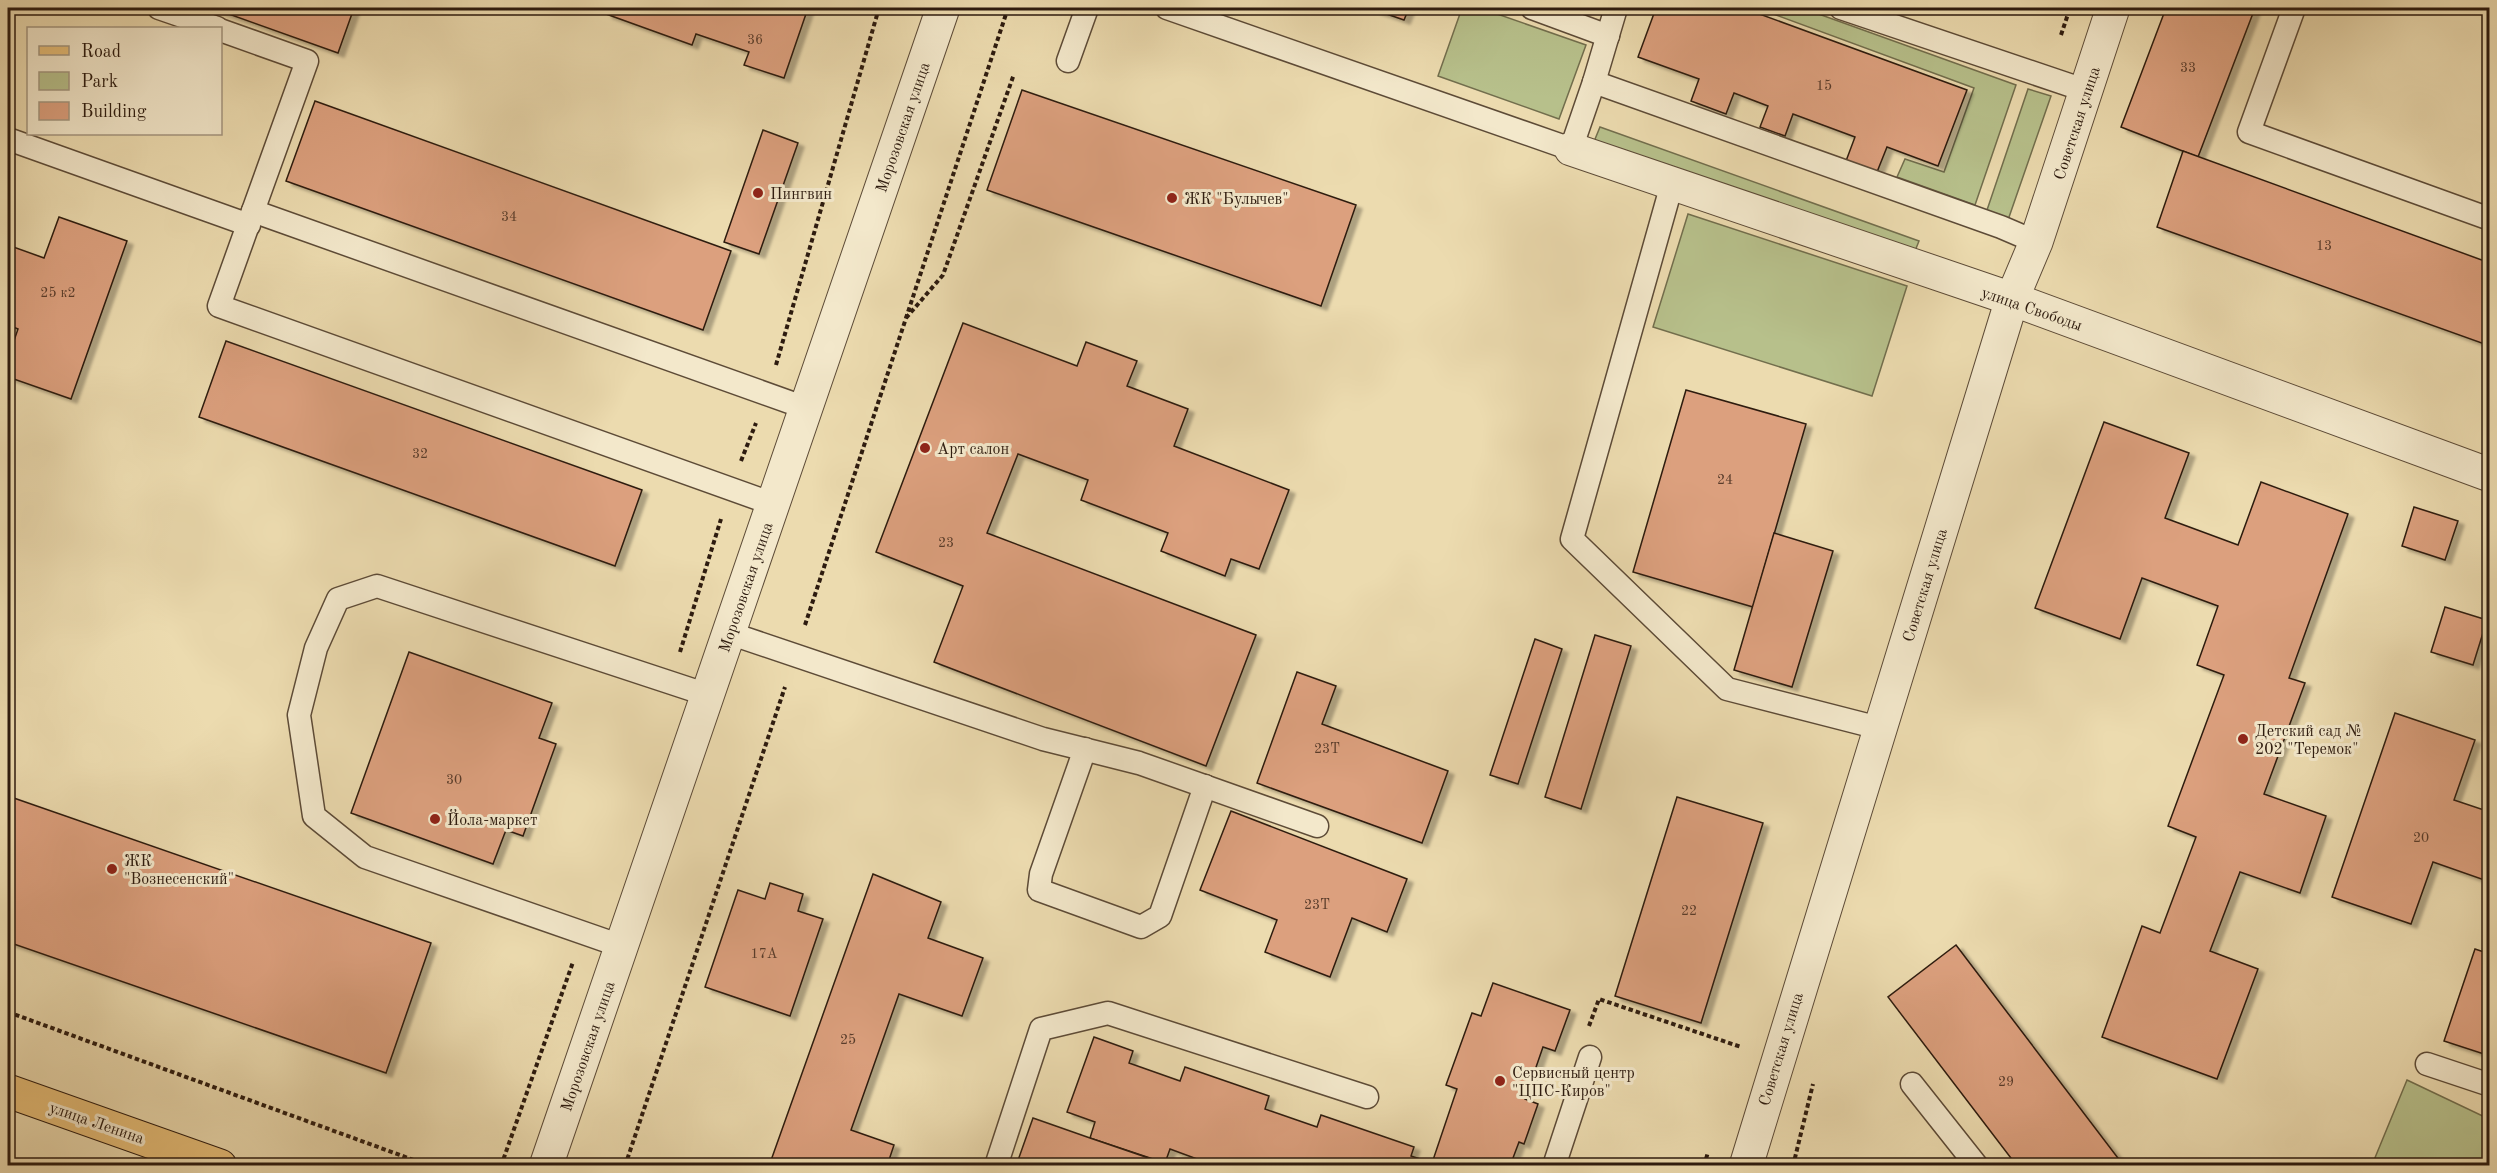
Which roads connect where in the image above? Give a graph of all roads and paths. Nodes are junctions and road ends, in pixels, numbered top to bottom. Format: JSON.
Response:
{"nodes":[{"id":1,"x":159,"y":8,"type":"edge"},
{"id":2,"x":879,"y":8,"type":"edge"},
{"id":3,"x":943,"y":8,"type":"edge"},
{"id":4,"x":1008,"y":8,"type":"edge"},
{"id":5,"x":1087,"y":8,"type":"edge"},
{"id":6,"x":1167,"y":8,"type":"edge"},
{"id":7,"x":1532,"y":8,"type":"edge"},
{"id":8,"x":1616,"y":8,"type":"edge"},
{"id":9,"x":1841,"y":8,"type":"edge"},
{"id":10,"x":2113,"y":8,"type":"edge"},
{"id":11,"x":2294,"y":8,"type":"edge"},
{"id":12,"x":213,"y":27,"type":"edge"},
{"id":13,"x":222,"y":30,"type":"edge"},
{"id":14,"x":1608,"y":36,"type":"junction"},
{"id":15,"x":1068,"y":61,"type":"dead end"},
{"id":16,"x":1014,"y":74,"type":"dead end"},
{"id":17,"x":1594,"y":82,"type":"junction"},
{"id":18,"x":2087,"y":91,"type":"junction"},
{"id":19,"x":8,"y":138,"type":"edge"},
{"id":20,"x":1571,"y":149,"type":"junction"},
{"id":21,"x":1672,"y":184,"type":"junction"},
{"id":22,"x":251,"y":218,"type":"junction"},
{"id":23,"x":2490,"y":219,"type":"edge"},
{"id":24,"x":2036,"y":242,"type":"junction"},
{"id":25,"x":2012,"y":299,"type":"junction"},
{"id":26,"x":904,"y":321,"type":"junction"},
{"id":27,"x":768,"y":394,"type":"junction"},
{"id":28,"x":806,"y":408,"type":"junction"},
{"id":29,"x":2490,"y":476,"type":"edge"},
{"id":30,"x":730,"y":488,"type":"junction"},
{"id":31,"x":773,"y":504,"type":"junction"},
{"id":32,"x":729,"y":633,"type":"junction"},
{"id":33,"x":795,"y":656,"type":"junction"},
{"id":34,"x":670,"y":682,"type":"junction"},
{"id":35,"x":708,"y":694,"type":"junction"},
{"id":36,"x":1879,"y":728,"type":"junction"},
{"id":37,"x":1084,"y":749,"type":"junction"},
{"id":38,"x":1205,"y":786,"type":"junction"},
{"id":39,"x":1317,"y":826,"type":"dead end"},
{"id":40,"x":583,"y":933,"type":"junction"},
{"id":41,"x":621,"y":946,"type":"junction"},
{"id":42,"x":8,"y":1012,"type":"edge"},
{"id":43,"x":1704,"y":1036,"type":"dead end"},
{"id":44,"x":1741,"y":1047,"type":"dead end"},
{"id":45,"x":1590,"y":1058,"type":"dead end"},
{"id":46,"x":2427,"y":1064,"type":"dead end"},
{"id":47,"x":1912,"y":1084,"type":"dead end"},
{"id":48,"x":2490,"y":1085,"type":"edge"},
{"id":49,"x":8,"y":1091,"type":"edge"},
{"id":50,"x":1367,"y":1097,"type":"dead end"},
{"id":51,"x":220,"y":1166,"type":"edge"},
{"id":52,"x":430,"y":1166,"type":"edge"},
{"id":53,"x":501,"y":1166,"type":"edge"},
{"id":54,"x":546,"y":1166,"type":"edge"},
{"id":55,"x":625,"y":1166,"type":"edge"},
{"id":56,"x":996,"y":1166,"type":"edge"},
{"id":57,"x":1554,"y":1166,"type":"edge"},
{"id":58,"x":1746,"y":1166,"type":"edge"},
{"id":59,"x":1977,"y":1166,"type":"edge"}],
"edges":[{"from":1,"to":12,"type":"lane"},
{"from":2,"to":27,"type":"path"},
{"from":3,"to":28,"type":"street","name":"Морозовская улица"},
{"from":4,"to":26,"type":"path"},
{"from":5,"to":15,"type":"lane"},
{"from":6,"to":20,"type":"lane"},
{"from":7,"to":14,"type":"lane"},
{"from":8,"to":14,"type":"lane"},
{"from":9,"to":18,"type":"lane"},
{"from":10,"to":18,"type":"street","name":"Советская улица"},
{"from":11,"to":23,"type":"lane"},
{"from":13,"to":22,"type":"lane"},
{"from":14,"to":17,"type":"lane"},
{"from":16,"to":26,"type":"path"},
{"from":17,"to":20,"type":"lane"},
{"from":17,"to":24,"type":"lane"},
{"from":18,"to":24,"type":"street","name":"Советская улица"},
{"from":19,"to":22,"type":"lane"},
{"from":20,"to":21,"type":"street","name":"улица Свободы"},
{"from":21,"to":25,"type":"street","name":"улица Свободы"},
{"from":21,"to":36,"type":"lane"},
{"from":22,"to":27,"type":"lane"},
{"from":22,"to":30,"type":"lane"},
{"from":24,"to":25,"type":"street","name":"Советская улица"},
{"from":25,"to":29,"type":"street","name":"улица Свободы"},
{"from":25,"to":36,"type":"street","name":"Советская улица"},
{"from":26,"to":33,"type":"path"},
{"from":27,"to":28,"type":"lane"},
{"from":27,"to":30,"type":"path"},
{"from":28,"to":31,"type":"street","name":"Морозовская улица"},
{"from":30,"to":31,"type":"lane"},
{"from":30,"to":34,"type":"path"},
{"from":31,"to":32,"type":"street","name":"Морозовская улица"},
{"from":32,"to":33,"type":"lane"},
{"from":32,"to":35,"type":"street","name":"Морозовская улица"},
{"from":33,"to":37,"type":"lane"},
{"from":33,"to":55,"type":"path"},
{"from":34,"to":35,"type":"lane"},
{"from":34,"to":40,"type":"lane"},
{"from":35,"to":41,"type":"street","name":"Морозовская улица"},
{"from":36,"to":58,"type":"street","name":"Советская улица"},
{"from":37,"to":38,"type":"lane"},
{"from":37,"to":38,"type":"lane"},
{"from":38,"to":39,"type":"lane"},
{"from":40,"to":41,"type":"lane"},
{"from":40,"to":53,"type":"path"},
{"from":41,"to":54,"type":"street","name":"Морозовская улица"},
{"from":42,"to":52,"type":"path"},
{"from":43,"to":44,"type":"path"},
{"from":45,"to":57,"type":"lane"},
{"from":46,"to":48,"type":"lane"},
{"from":47,"to":59,"type":"lane"},
{"from":49,"to":51,"type":"main road","name":"улица Ленина"},
{"from":50,"to":56,"type":"lane"}]}
